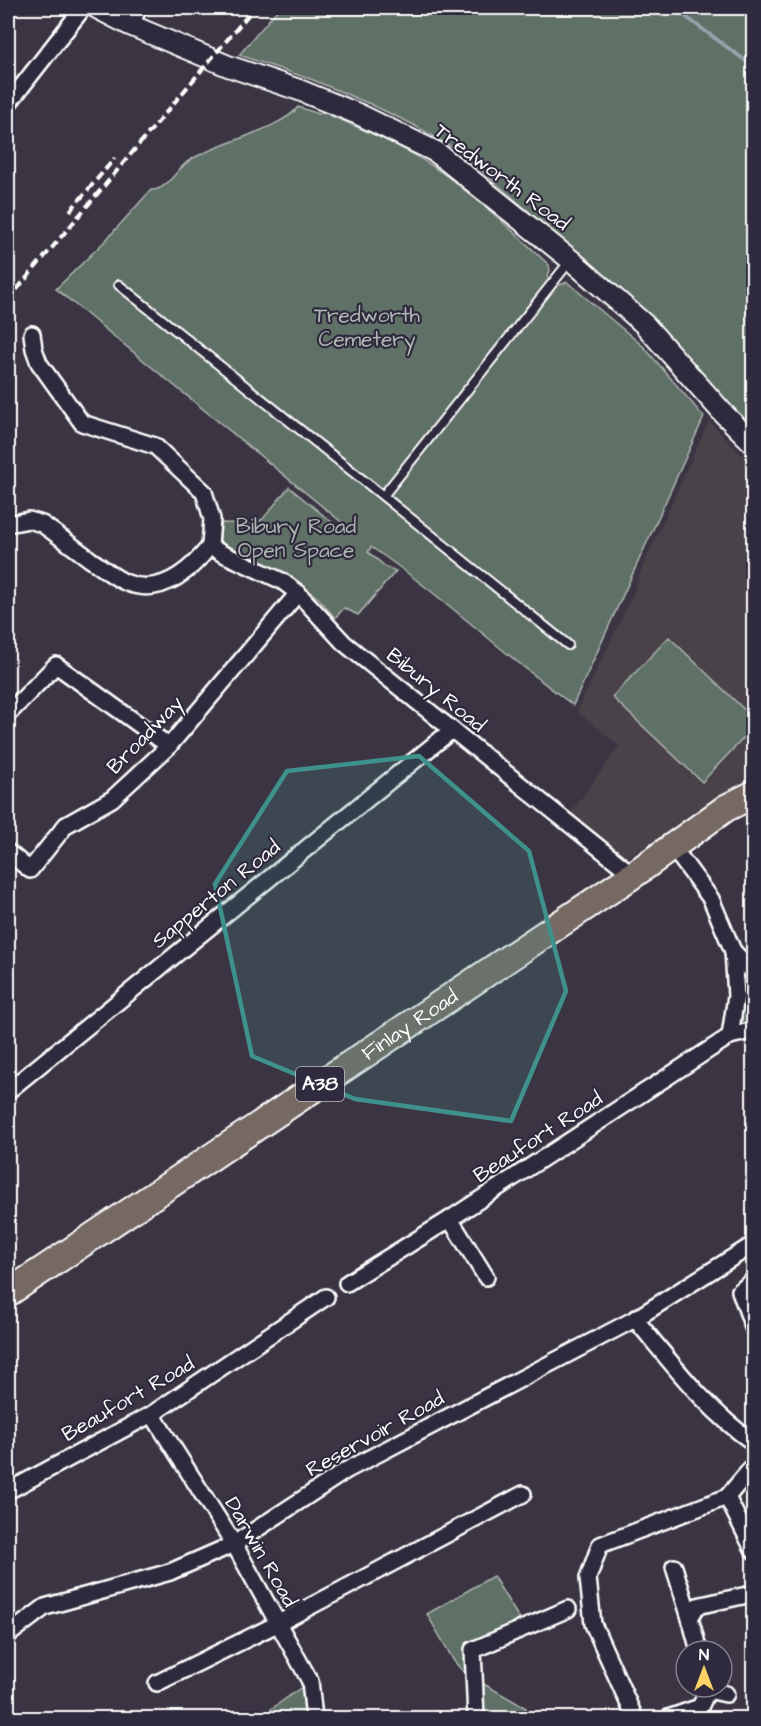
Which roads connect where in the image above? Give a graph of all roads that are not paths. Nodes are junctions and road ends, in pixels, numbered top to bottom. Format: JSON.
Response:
{"nodes":[{"id":1,"x":83,"y":8,"type":"edge"},
{"id":2,"x":97,"y":8,"type":"edge"},
{"id":3,"x":135,"y":16,"type":"edge"},
{"id":4,"x":8,"y":104,"type":"edge"},
{"id":5,"x":571,"y":260,"type":"junction"},
{"id":6,"x":119,"y":285,"type":"dead end"},
{"id":7,"x":32,"y":334,"type":"dead end"},
{"id":8,"x":753,"y":444,"type":"edge"},
{"id":9,"x":384,"y":496,"type":"junction"},
{"id":10,"x":8,"y":524,"type":"edge"},
{"id":11,"x":210,"y":546,"type":"junction"},
{"id":12,"x":298,"y":593,"type":"junction"},
{"id":13,"x":568,"y":645,"type":"dead end"},
{"id":14,"x":8,"y":714,"type":"edge"},
{"id":15,"x":452,"y":730,"type":"junction"},
{"id":16,"x":169,"y":746,"type":"junction"},
{"id":17,"x":747,"y":797,"type":"edge"},
{"id":18,"x":8,"y":852,"type":"edge"},
{"id":19,"x":677,"y":853,"type":"junction"},
{"id":20,"x":633,"y":875,"type":"junction"},
{"id":21,"x":733,"y":951,"type":"junction"},
{"id":22,"x":753,"y":973,"type":"edge"},
{"id":23,"x":753,"y":1030,"type":"edge"},
{"id":24,"x":730,"y":1036,"type":"junction"},
{"id":25,"x":8,"y":1091,"type":"edge"},
{"id":26,"x":450,"y":1220,"type":"junction"},
{"id":27,"x":753,"y":1244,"type":"edge"},
{"id":28,"x":486,"y":1277,"type":"dead end"},
{"id":29,"x":751,"y":1282,"type":"dead end"},
{"id":30,"x":347,"y":1283,"type":"dead end"},
{"id":31,"x":8,"y":1293,"type":"edge"},
{"id":32,"x":326,"y":1297,"type":"dead end"},
{"id":33,"x":635,"y":1319,"type":"junction"},
{"id":34,"x":753,"y":1330,"type":"edge"},
{"id":35,"x":152,"y":1414,"type":"junction"},
{"id":36,"x":753,"y":1443,"type":"edge"},
{"id":37,"x":753,"y":1465,"type":"edge"},
{"id":38,"x":8,"y":1491,"type":"edge"},
{"id":39,"x":523,"y":1494,"type":"dead end"},
{"id":40,"x":727,"y":1497,"type":"junction"},
{"id":41,"x":234,"y":1544,"type":"junction"},
{"id":42,"x":753,"y":1551,"type":"edge"},
{"id":43,"x":675,"y":1567,"type":"dead end"},
{"id":44,"x":747,"y":1595,"type":"dead end"},
{"id":45,"x":568,"y":1610,"type":"dead end"},
{"id":46,"x":690,"y":1618,"type":"junction"},
{"id":47,"x":277,"y":1624,"type":"junction"},
{"id":48,"x":8,"y":1635,"type":"edge"},
{"id":49,"x":696,"y":1639,"type":"edge"},
{"id":50,"x":158,"y":1683,"type":"dead end"},
{"id":51,"x":703,"y":1699,"type":"edge"},
{"id":52,"x":314,"y":1719,"type":"edge"},
{"id":53,"x":476,"y":1719,"type":"edge"},
{"id":54,"x":635,"y":1719,"type":"edge"},
{"id":55,"x":668,"y":1719,"type":"edge"}],
"edges":[{"from":1,"to":4,"type":"street"},
{"from":2,"to":3,"type":"street","name":"Tredworth Road"},
{"from":3,"to":5,"type":"street","name":"Tredworth Road"},
{"from":5,"to":8,"type":"street","name":"Tredworth Road"},
{"from":5,"to":9,"type":"lane"},
{"from":6,"to":9,"type":"lane"},
{"from":7,"to":11,"type":"street"},
{"from":9,"to":13,"type":"lane"},
{"from":10,"to":11,"type":"street"},
{"from":11,"to":12,"type":"street","name":"Bibury Road"},
{"from":12,"to":15,"type":"street","name":"Bibury Road"},
{"from":12,"to":16,"type":"street","name":"Broadway"},
{"from":14,"to":16,"type":"street"},
{"from":15,"to":20,"type":"street","name":"Bibury Road"},
{"from":15,"to":25,"type":"street","name":"Sapperton Road"},
{"from":16,"to":18,"type":"street","name":"Broadway"},
{"from":17,"to":19,"type":"highway","number":"A38"},
{"from":17,"to":20,"type":"highway","number":"A38"},
{"from":19,"to":20,"type":"highway","number":"A38"},
{"from":19,"to":21,"type":"street"},
{"from":20,"to":31,"type":"highway","name":"Finlay Road","number":"A38"},
{"from":21,"to":22,"type":"street"},
{"from":21,"to":24,"type":"street"},
{"from":23,"to":24,"type":"street","name":"Beaufort Road"},
{"from":24,"to":26,"type":"street","name":"Beaufort Road"},
{"from":26,"to":28,"type":"street"},
{"from":26,"to":30,"type":"street","name":"Beaufort Road"},
{"from":27,"to":33,"type":"street","name":"Reservoir Road"},
{"from":29,"to":34,"type":"street"},
{"from":32,"to":35,"type":"street","name":"Beaufort Road"},
{"from":33,"to":36,"type":"street"},
{"from":33,"to":41,"type":"street","name":"Reservoir Road"},
{"from":35,"to":38,"type":"street","name":"Beaufort Road"},
{"from":35,"to":41,"type":"street","name":"Darwin Road"},
{"from":37,"to":40,"type":"street"},
{"from":39,"to":47,"type":"street"},
{"from":40,"to":42,"type":"street"},
{"from":40,"to":54,"type":"street"},
{"from":41,"to":47,"type":"street","name":"Darwin Road"},
{"from":41,"to":48,"type":"street","name":"Reservoir Road"},
{"from":43,"to":46,"type":"street"},
{"from":44,"to":46,"type":"street"},
{"from":45,"to":53,"type":"street"},
{"from":46,"to":49,"type":"street"},
{"from":47,"to":50,"type":"street"},
{"from":47,"to":52,"type":"street","name":"Darwin Road"},
{"from":51,"to":55,"type":"street"}]}
